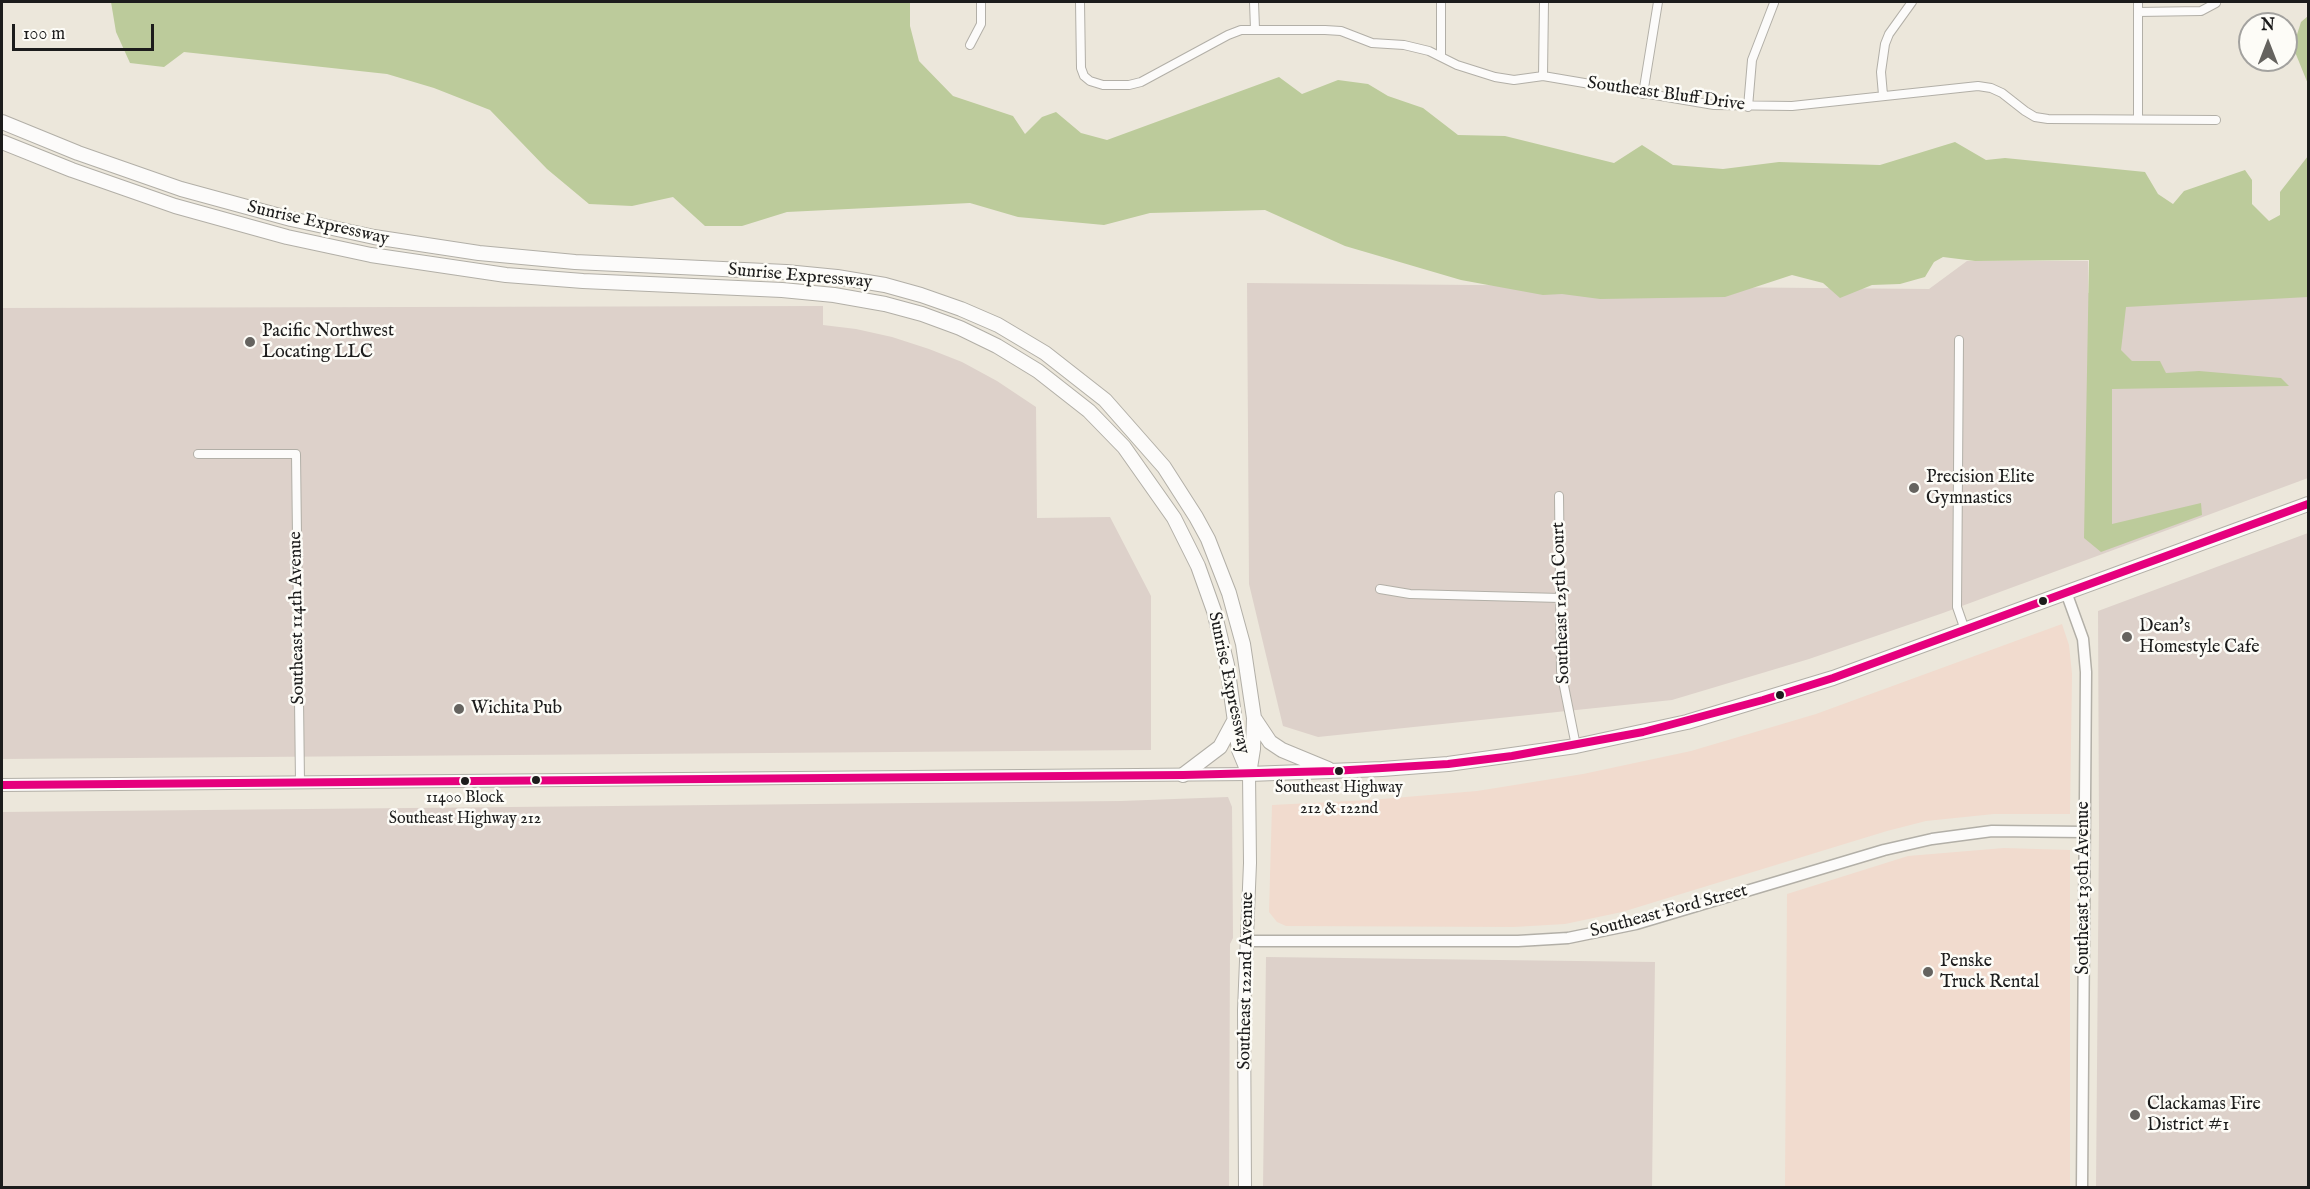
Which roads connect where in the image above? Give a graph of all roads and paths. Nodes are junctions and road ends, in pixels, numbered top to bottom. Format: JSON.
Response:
{"nodes":[{"id":1,"x":981,"y":2,"type":"edge"},
{"id":2,"x":1080,"y":2,"type":"edge"},
{"id":3,"x":1254,"y":2,"type":"edge"},
{"id":4,"x":1441,"y":2,"type":"edge"},
{"id":5,"x":1544,"y":2,"type":"edge"},
{"id":6,"x":1658,"y":2,"type":"edge"},
{"id":7,"x":1912,"y":2,"type":"edge"},
{"id":8,"x":2138,"y":2,"type":"edge"},
{"id":9,"x":1774,"y":3,"type":"dead end"},
{"id":10,"x":2216,"y":3,"type":"dead end"},
{"id":11,"x":2138,"y":12,"type":"junction"},
{"id":12,"x":1255,"y":29,"type":"junction"},
{"id":13,"x":970,"y":45,"type":"dead end"},
{"id":14,"x":1441,"y":56,"type":"junction"},
{"id":15,"x":1543,"y":76,"type":"junction"},
{"id":16,"x":1643,"y":94,"type":"junction"},
{"id":17,"x":1882,"y":95,"type":"junction"},
{"id":18,"x":1748,"y":107,"type":"junction"},
{"id":19,"x":2138,"y":119,"type":"junction"},
{"id":20,"x":2216,"y":120,"type":"dead end"},
{"id":21,"x":2,"y":122,"type":"edge"},
{"id":22,"x":2,"y":142,"type":"edge"},
{"id":23,"x":1959,"y":340,"type":"dead end"},
{"id":24,"x":198,"y":454,"type":"dead end"},
{"id":25,"x":1559,"y":495,"type":"dead end"},
{"id":26,"x":2308,"y":504,"type":"edge"},
{"id":27,"x":1380,"y":589,"type":"dead end"},
{"id":28,"x":2066,"y":592,"type":"junction"},
{"id":29,"x":1560,"y":598,"type":"junction"},
{"id":30,"x":1965,"y":630,"type":"junction"},
{"id":31,"x":1254,"y":718,"type":"junction"},
{"id":32,"x":1234,"y":721,"type":"junction"},
{"id":33,"x":1576,"y":746,"type":"junction"},
{"id":34,"x":1333,"y":771,"type":"junction"},
{"id":35,"x":1249,"y":774,"type":"junction"},
{"id":36,"x":1183,"y":775,"type":"junction"},
{"id":37,"x":300,"y":782,"type":"junction"},
{"id":38,"x":2,"y":784,"type":"edge"},
{"id":39,"x":2084,"y":832,"type":"junction"},
{"id":40,"x":1247,"y":941,"type":"junction"},
{"id":41,"x":1245,"y":1188,"type":"edge"},
{"id":42,"x":2082,"y":1188,"type":"edge"}],
"edges":[{"from":1,"to":13,"type":"street"},
{"from":2,"to":12,"type":"street","name":"Southeast Bluff Drive"},
{"from":3,"to":12,"type":"street"},
{"from":4,"to":14,"type":"street"},
{"from":5,"to":15,"type":"street"},
{"from":6,"to":16,"type":"street"},
{"from":7,"to":17,"type":"street"},
{"from":8,"to":11,"type":"street"},
{"from":9,"to":18,"type":"street"},
{"from":10,"to":11,"type":"street"},
{"from":11,"to":19,"type":"street"},
{"from":12,"to":14,"type":"street","name":"Southeast Bluff Drive"},
{"from":14,"to":15,"type":"street","name":"Southeast Bluff Drive"},
{"from":15,"to":16,"type":"street","name":"Southeast Bluff Drive"},
{"from":16,"to":18,"type":"street","name":"Southeast Bluff Drive"},
{"from":17,"to":18,"type":"street","name":"Southeast Bluff Drive"},
{"from":17,"to":19,"type":"street","name":"Southeast Bluff Drive"},
{"from":19,"to":20,"type":"street","name":"Southeast Bluff Drive"},
{"from":21,"to":31,"type":"highway","name":"Sunrise Expressway"},
{"from":22,"to":32,"type":"highway","name":"Sunrise Expressway"},
{"from":23,"to":30,"type":"street"},
{"from":24,"to":37,"type":"street","name":"Southeast 114th Avenue"},
{"from":25,"to":29,"type":"street","name":"Southeast 125th Court"},
{"from":26,"to":28,"type":"highway"},
{"from":27,"to":29,"type":"street"},
{"from":28,"to":30,"type":"highway"},
{"from":28,"to":39,"type":"street","name":"Southeast 130th Avenue"},
{"from":29,"to":33,"type":"street","name":"Southeast 125th Court"},
{"from":30,"to":33,"type":"highway"},
{"from":31,"to":34,"type":"highway"},
{"from":31,"to":35,"type":"highway","name":"Sunrise Expressway"},
{"from":32,"to":35,"type":"highway","name":"Sunrise Expressway"},
{"from":32,"to":36,"type":"highway"},
{"from":33,"to":34,"type":"highway"},
{"from":34,"to":35,"type":"highway"},
{"from":35,"to":36,"type":"main road"},
{"from":35,"to":40,"type":"main road","name":"Southeast 122nd Avenue"},
{"from":36,"to":37,"type":"main road"},
{"from":37,"to":38,"type":"main road"},
{"from":39,"to":40,"type":"street","name":"Southeast Ford Street"},
{"from":39,"to":42,"type":"street","name":"Southeast 130th Avenue"},
{"from":40,"to":41,"type":"main road","name":"Southeast 122nd Avenue"}]}
